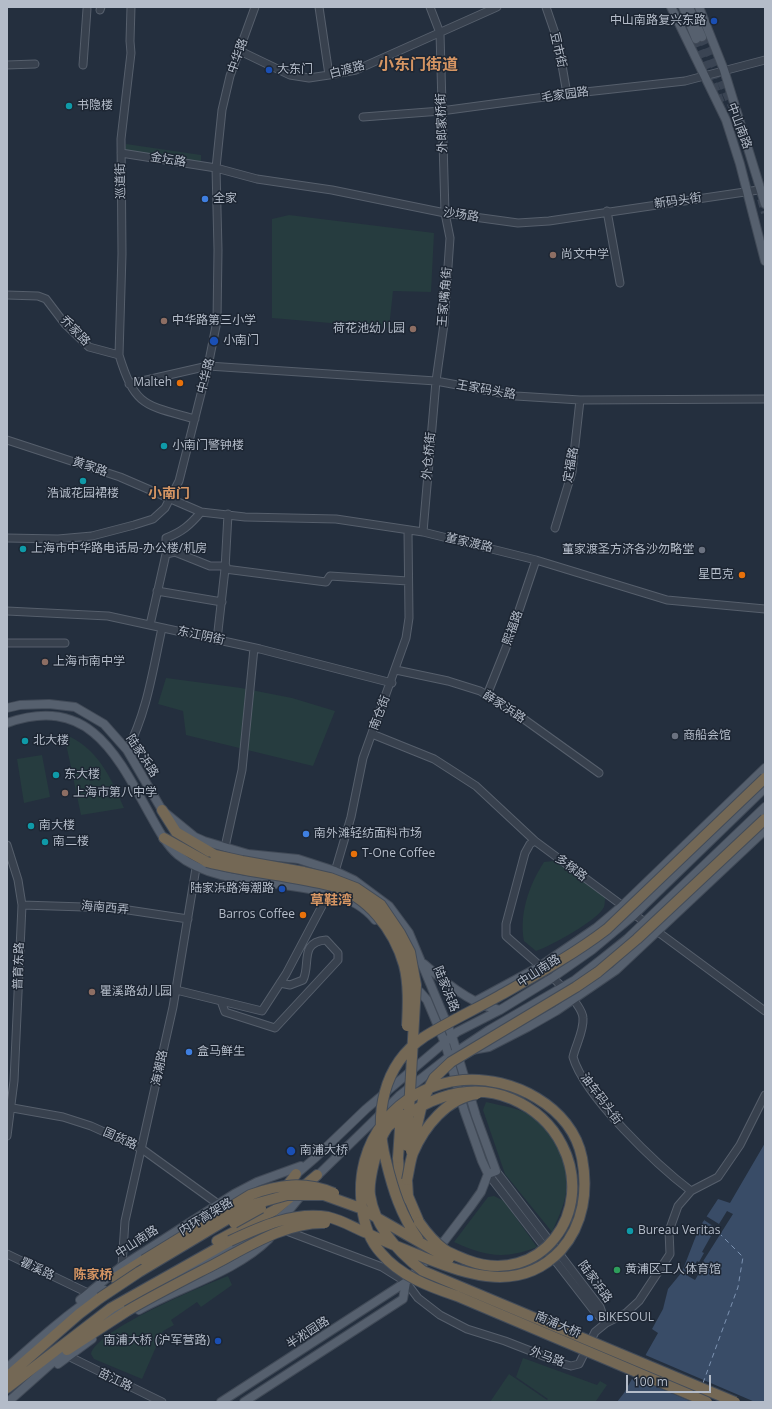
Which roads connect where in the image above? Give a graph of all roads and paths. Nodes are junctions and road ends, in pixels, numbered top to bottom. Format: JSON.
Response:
{"nodes":[{"id":1,"x":131,"y":7,"type":"edge"},
{"id":2,"x":255,"y":7,"type":"edge"},
{"id":3,"x":319,"y":7,"type":"edge"},
{"id":4,"x":430,"y":7,"type":"edge"},
{"id":5,"x":497,"y":7,"type":"edge"},
{"id":6,"x":546,"y":7,"type":"edge"},
{"id":7,"x":672,"y":7,"type":"edge"},
{"id":8,"x":683,"y":7,"type":"edge"},
{"id":9,"x":689,"y":7,"type":"edge"},
{"id":10,"x":699,"y":7,"type":"edge"},
{"id":11,"x":86,"y":9,"type":"dead end"},
{"id":12,"x":440,"y":33,"type":"junction"},
{"id":13,"x":240,"y":51,"type":"junction"},
{"id":14,"x":765,"y":60,"type":"edge"},
{"id":15,"x":35,"y":64,"type":"dead end"},
{"id":16,"x":83,"y":65,"type":"dead end"},
{"id":17,"x":7,"y":66,"type":"edge"},
{"id":18,"x":724,"y":70,"type":"junction"},
{"id":19,"x":329,"y":75,"type":"junction"},
{"id":20,"x":704,"y":76,"type":"junction"},
{"id":21,"x":567,"y":94,"type":"junction"},
{"id":22,"x":441,"y":111,"type":"junction"},
{"id":23,"x":363,"y":117,"type":"dead end"},
{"id":24,"x":121,"y":152,"type":"junction"},
{"id":25,"x":216,"y":168,"type":"junction"},
{"id":26,"x":763,"y":189,"type":"edge"},
{"id":27,"x":332,"y":190,"type":"joint"},
{"id":28,"x":748,"y":192,"type":"junction"},
{"id":29,"x":765,"y":204,"type":"edge"},
{"id":30,"x":607,"y":211,"type":"junction"},
{"id":31,"x":445,"y":213,"type":"junction"},
{"id":32,"x":591,"y":214,"type":"joint"},
{"id":33,"x":765,"y":261,"type":"edge"},
{"id":34,"x":620,"y":283,"type":"dead end"},
{"id":35,"x":7,"y":295,"type":"edge"},
{"id":36,"x":119,"y":355,"type":"junction"},
{"id":37,"x":208,"y":366,"type":"junction"},
{"id":38,"x":436,"y":380,"type":"junction"},
{"id":39,"x":129,"y":384,"type":"junction"},
{"id":40,"x":765,"y":399,"type":"edge"},
{"id":41,"x":580,"y":400,"type":"junction"},
{"id":42,"x":194,"y":419,"type":"junction"},
{"id":43,"x":7,"y":440,"type":"edge"},
{"id":44,"x":171,"y":498,"type":"junction"},
{"id":45,"x":201,"y":512,"type":"junction"},
{"id":46,"x":228,"y":514,"type":"junction"},
{"id":47,"x":554,"y":528,"type":"dead end"},
{"id":48,"x":408,"y":531,"type":"junction"},
{"id":49,"x":423,"y":532,"type":"junction"},
{"id":50,"x":7,"y":538,"type":"edge"},
{"id":51,"x":166,"y":554,"type":"junction"},
{"id":52,"x":536,"y":560,"type":"junction"},
{"id":53,"x":226,"y":568,"type":"junction"},
{"id":54,"x":408,"y":581,"type":"junction"},
{"id":55,"x":157,"y":591,"type":"junction"},
{"id":56,"x":222,"y":602,"type":"junction"},
{"id":57,"x":765,"y":609,"type":"edge"},
{"id":58,"x":7,"y":612,"type":"edge"},
{"id":59,"x":150,"y":625,"type":"junction"},
{"id":60,"x":162,"y":628,"type":"junction"},
{"id":61,"x":217,"y":640,"type":"junction"},
{"id":62,"x":65,"y":643,"type":"dead end"},
{"id":63,"x":7,"y":644,"type":"edge"},
{"id":64,"x":254,"y":648,"type":"junction"},
{"id":65,"x":396,"y":670,"type":"junction"},
{"id":66,"x":392,"y":683,"type":"junction"},
{"id":67,"x":487,"y":695,"type":"junction"},
{"id":68,"x":7,"y":708,"type":"edge"},
{"id":69,"x":7,"y":723,"type":"edge"},
{"id":70,"x":372,"y":734,"type":"junction"},
{"id":71,"x":127,"y":750,"type":"junction"},
{"id":72,"x":765,"y":768,"type":"edge"},
{"id":73,"x":599,"y":773,"type":"dead end"},
{"id":74,"x":765,"y":778,"type":"edge"},
{"id":75,"x":765,"y":788,"type":"edge"},
{"id":76,"x":765,"y":807,"type":"edge"},
{"id":77,"x":162,"y":810,"type":"junction"},
{"id":78,"x":765,"y":818,"type":"edge"},
{"id":79,"x":765,"y":830,"type":"edge"},
{"id":80,"x":164,"y":838,"type":"junction"},
{"id":81,"x":535,"y":841,"type":"junction"},
{"id":82,"x":7,"y":845,"type":"edge"},
{"id":83,"x":225,"y":847,"type":"junction"},
{"id":84,"x":196,"y":868,"type":"junction"},
{"id":85,"x":334,"y":871,"type":"junction"},
{"id":86,"x":330,"y":894,"type":"junction"},
{"id":87,"x":22,"y":905,"type":"junction"},
{"id":88,"x":622,"y":906,"type":"junction"},
{"id":89,"x":634,"y":915,"type":"junction"},
{"id":90,"x":188,"y":919,"type":"junction"},
{"id":91,"x":644,"y":922,"type":"junction"},
{"id":92,"x":658,"y":932,"type":"junction"},
{"id":93,"x":422,"y":963,"type":"junction"},
{"id":94,"x":540,"y":967,"type":"junction"},
{"id":95,"x":552,"y":978,"type":"junction"},
{"id":96,"x":280,"y":983,"type":"junction"},
{"id":97,"x":562,"y":988,"type":"junction"},
{"id":98,"x":176,"y":990,"type":"junction"},
{"id":99,"x":573,"y":1000,"type":"junction"},
{"id":100,"x":221,"y":1001,"type":"junction"},
{"id":101,"x":476,"y":1001,"type":"junction"},
{"id":102,"x":500,"y":1010,"type":"junction"},
{"id":103,"x":765,"y":1011,"type":"edge"},
{"id":104,"x":452,"y":1036,"type":"junction"},
{"id":105,"x":445,"y":1043,"type":"junction"},
{"id":106,"x":458,"y":1051,"type":"junction"},
{"id":107,"x":450,"y":1056,"type":"junction"},
{"id":108,"x":438,"y":1075,"type":"junction"},
{"id":109,"x":413,"y":1086,"type":"junction"},
{"id":110,"x":765,"y":1095,"type":"edge"},
{"id":111,"x":9,"y":1107,"type":"edge"},
{"id":112,"x":464,"y":1110,"type":"junction"},
{"id":113,"x":7,"y":1136,"type":"edge"},
{"id":114,"x":142,"y":1149,"type":"junction"},
{"id":115,"x":315,"y":1158,"type":"junction"},
{"id":116,"x":492,"y":1173,"type":"junction"},
{"id":117,"x":296,"y":1174,"type":"junction"},
{"id":118,"x":317,"y":1175,"type":"junction"},
{"id":119,"x":406,"y":1180,"type":"junction"},
{"id":120,"x":691,"y":1191,"type":"junction"},
{"id":121,"x":218,"y":1204,"type":"junction"},
{"id":122,"x":360,"y":1208,"type":"junction"},
{"id":123,"x":290,"y":1209,"type":"junction"},
{"id":124,"x":402,"y":1210,"type":"junction"},
{"id":125,"x":264,"y":1211,"type":"junction"},
{"id":126,"x":281,"y":1224,"type":"junction"},
{"id":127,"x":362,"y":1232,"type":"junction"},
{"id":128,"x":242,"y":1243,"type":"junction"},
{"id":129,"x":7,"y":1254,"type":"edge"},
{"id":130,"x":445,"y":1257,"type":"joint"},
{"id":131,"x":122,"y":1266,"type":"junction"},
{"id":132,"x":453,"y":1269,"type":"junction"},
{"id":133,"x":115,"y":1278,"type":"joint"},
{"id":134,"x":406,"y":1282,"type":"junction"},
{"id":135,"x":88,"y":1293,"type":"junction"},
{"id":136,"x":100,"y":1298,"type":"junction"},
{"id":137,"x":85,"y":1302,"type":"junction"},
{"id":138,"x":111,"y":1308,"type":"junction"},
{"id":139,"x":606,"y":1323,"type":"junction"},
{"id":140,"x":48,"y":1332,"type":"junction"},
{"id":141,"x":68,"y":1353,"type":"junction"},
{"id":142,"x":7,"y":1368,"type":"edge"},
{"id":143,"x":7,"y":1377,"type":"edge"},
{"id":144,"x":7,"y":1388,"type":"edge"},
{"id":145,"x":8,"y":1402,"type":"edge"},
{"id":146,"x":162,"y":1402,"type":"edge"},
{"id":147,"x":221,"y":1402,"type":"edge"},
{"id":148,"x":244,"y":1402,"type":"edge"},
{"id":149,"x":707,"y":1402,"type":"edge"},
{"id":150,"x":735,"y":1402,"type":"edge"}],
"edges":[{"from":1,"to":24,"type":"street","name":"巡道街"},
{"from":2,"to":13,"type":"street","name":"中华路"},
{"from":3,"to":19,"type":"street"},
{"from":4,"to":12,"type":"street"},
{"from":5,"to":12,"type":"street","name":"白渡路"},
{"from":6,"to":21,"type":"street","name":"豆市街"},
{"from":7,"to":20,"type":"main road","name":"中山南路"},
{"from":8,"to":9,"type":"main road"},
{"from":10,"to":18,"type":"main road","name":"中山南路"},
{"from":11,"to":16,"type":"street"},
{"from":12,"to":19,"type":"street","name":"白渡路"},
{"from":12,"to":22,"type":"street","name":"外郎家桥街"},
{"from":13,"to":19,"type":"street","name":"白渡路"},
{"from":13,"to":25,"type":"street","name":"中华路"},
{"from":14,"to":18,"type":"street","name":"毛家园路"},
{"from":15,"to":17,"type":"street"},
{"from":18,"to":20,"type":"street","name":"毛家园路"},
{"from":18,"to":26,"type":"main road","name":"中山南路"},
{"from":20,"to":21,"type":"street","name":"毛家园路"},
{"from":20,"to":28,"type":"main road","name":"中山南路"},
{"from":21,"to":22,"type":"street","name":"毛家园路"},
{"from":22,"to":23,"type":"street","name":"毛家园路"},
{"from":22,"to":31,"type":"street","name":"外郎家桥街"},
{"from":24,"to":25,"type":"street","name":"金坛路"},
{"from":24,"to":36,"type":"street","name":"巡道街"},
{"from":25,"to":27,"type":"street","name":"金坛路"},
{"from":25,"to":37,"type":"street","name":"中华路"},
{"from":26,"to":28,"type":"street","name":"新码头街"},
{"from":26,"to":29,"type":"main road","name":"中山南路"},
{"from":27,"to":31,"type":"street","name":"沙场路"},
{"from":28,"to":30,"type":"street","name":"新码头街"},
{"from":28,"to":33,"type":"main road","name":"中山南路"},
{"from":30,"to":32,"type":"street","name":"新码头街"},
{"from":30,"to":34,"type":"street"},
{"from":31,"to":32,"type":"street","name":"沙场路"},
{"from":31,"to":38,"type":"street","name":"王家嘴角街"},
{"from":35,"to":36,"type":"street","name":"乔家路"},
{"from":36,"to":39,"type":"street"},
{"from":37,"to":38,"type":"street","name":"王家码头路"},
{"from":37,"to":39,"type":"street"},
{"from":37,"to":42,"type":"street","name":"中华路"},
{"from":38,"to":41,"type":"street","name":"王家码头路"},
{"from":38,"to":49,"type":"street","name":"外仓桥街"},
{"from":39,"to":42,"type":"street"},
{"from":40,"to":41,"type":"street","name":"王家码头路"},
{"from":41,"to":47,"type":"street","name":"定福路"},
{"from":42,"to":44,"type":"street","name":"中华路"},
{"from":43,"to":44,"type":"street","name":"黄家路"},
{"from":44,"to":45,"type":"street","name":"董家渡路"},
{"from":44,"to":50,"type":"street","name":"中华路"},
{"from":45,"to":46,"type":"street","name":"董家渡路"},
{"from":45,"to":51,"type":"street"},
{"from":46,"to":48,"type":"street","name":"董家渡路"},
{"from":46,"to":53,"type":"street"},
{"from":48,"to":49,"type":"street","name":"董家渡路"},
{"from":48,"to":54,"type":"street","name":"南仓街"},
{"from":49,"to":52,"type":"street","name":"董家渡路"},
{"from":51,"to":53,"type":"street"},
{"from":51,"to":55,"type":"street"},
{"from":52,"to":57,"type":"street","name":"董家渡路"},
{"from":52,"to":67,"type":"street","name":"熙福路"},
{"from":53,"to":54,"type":"street"},
{"from":53,"to":56,"type":"street"},
{"from":54,"to":65,"type":"street","name":"南仓街"},
{"from":55,"to":56,"type":"street"},
{"from":55,"to":59,"type":"street"},
{"from":56,"to":61,"type":"street"},
{"from":58,"to":59,"type":"street","name":"东江阴街"},
{"from":59,"to":60,"type":"street","name":"东江阴街"},
{"from":60,"to":61,"type":"street","name":"东江阴街"},
{"from":60,"to":71,"type":"street"},
{"from":61,"to":64,"type":"street","name":"东江阴街"},
{"from":62,"to":63,"type":"street"},
{"from":64,"to":66,"type":"street","name":"东江阴街"},
{"from":64,"to":83,"type":"street"},
{"from":65,"to":66,"type":"street","name":"南仓街"},
{"from":65,"to":67,"type":"street","name":"薛家浜路"},
{"from":66,"to":70,"type":"street","name":"南仓街"},
{"from":67,"to":73,"type":"street","name":"薛家浜路"},
{"from":68,"to":71,"type":"main road","name":"陆家浜路"},
{"from":69,"to":80,"type":"main road","name":"陆家浜路"},
{"from":70,"to":81,"type":"street","name":"多稼路"},
{"from":70,"to":85,"type":"street","name":"南仓街"},
{"from":71,"to":77,"type":"main road","name":"陆家浜路"},
{"from":72,"to":88,"type":"main road","name":"中山南路"},
{"from":74,"to":124,"type":"highway","bridge":true},
{"from":75,"to":89,"type":"main road","name":"中山南路"},
{"from":76,"to":91,"type":"main road"},
{"from":77,"to":83,"type":"main road","name":"陆家浜路"},
{"from":77,"to":119,"type":"highway","bridge":true},
{"from":78,"to":119,"type":"highway","bridge":true},
{"from":79,"to":92,"type":"main road"},
{"from":80,"to":84,"type":"main road","name":"陆家浜路"},
{"from":80,"to":124,"type":"highway","bridge":true},
{"from":81,"to":88,"type":"street","name":"多稼路"},
{"from":81,"to":94,"type":"street"},
{"from":82,"to":87,"type":"street","name":"普育东路"},
{"from":83,"to":85,"type":"main road","name":"陆家浜路"},
{"from":84,"to":86,"type":"main road","name":"陆家浜路"},
{"from":84,"to":90,"type":"street","name":"海潮路"},
{"from":85,"to":86,"type":"street","name":"南仓街"},
{"from":85,"to":93,"type":"main road","name":"陆家浜路"},
{"from":86,"to":96,"type":"street","name":"南仓街"},
{"from":86,"to":105,"type":"main road","name":"陆家浜路"},
{"from":87,"to":90,"type":"street","name":"海南西弄"},
{"from":87,"to":111,"type":"street","name":"普育东路"},
{"from":88,"to":89,"type":"street","name":"多稼路"},
{"from":88,"to":94,"type":"main road","name":"中山南路"},
{"from":89,"to":91,"type":"street","name":"多稼路"},
{"from":89,"to":95,"type":"main road","name":"中山南路"},
{"from":90,"to":98,"type":"street","name":"海潮路"},
{"from":91,"to":92,"type":"street","name":"多稼路"},
{"from":91,"to":97,"type":"main road"},
{"from":92,"to":99,"type":"main road"},
{"from":92,"to":103,"type":"street","name":"多稼路"},
{"from":93,"to":101,"type":"main road"},
{"from":93,"to":104,"type":"main road","name":"陆家浜路"},
{"from":94,"to":95,"type":"street"},
{"from":94,"to":101,"type":"main road","name":"中山南路"},
{"from":95,"to":97,"type":"street"},
{"from":95,"to":102,"type":"main road","name":"中山南路"},
{"from":96,"to":100,"type":"street","name":"南仓街"},
{"from":96,"to":100,"type":"street"},
{"from":97,"to":99,"type":"street","name":"油车码头街"},
{"from":97,"to":106,"type":"main road"},
{"from":98,"to":100,"type":"street"},
{"from":98,"to":114,"type":"street","name":"海潮路"},
{"from":99,"to":106,"type":"main road"},
{"from":99,"to":120,"type":"street","name":"油车码头街"},
{"from":101,"to":102,"type":"main road"},
{"from":102,"to":104,"type":"main road","name":"中山南路"},
{"from":104,"to":105,"type":"main road","name":"中山南路"},
{"from":104,"to":106,"type":"main road","name":"陆家浜路"},
{"from":105,"to":107,"type":"main road","name":"陆家浜路"},
{"from":105,"to":115,"type":"main road","name":"中山南路"},
{"from":106,"to":107,"type":"main road"},
{"from":106,"to":116,"type":"main road","name":"陆家浜路"},
{"from":107,"to":108,"type":"main road"},
{"from":107,"to":109,"type":"main road"},
{"from":107,"to":112,"type":"main road","name":"陆家浜路"},
{"from":108,"to":109,"type":"main road"},
{"from":108,"to":112,"type":"main road"},
{"from":109,"to":118,"type":"main road"},
{"from":110,"to":120,"type":"street","name":"外马路"},
{"from":111,"to":113,"type":"street","name":"普育东路"},
{"from":111,"to":114,"type":"street","name":"国货路"},
{"from":112,"to":116,"type":"main road","name":"陆家浜路"},
{"from":114,"to":121,"type":"street","name":"国货路"},
{"from":114,"to":131,"type":"street","name":"海潮路"},
{"from":115,"to":117,"type":"main road","name":"中山南路"},
{"from":115,"to":121,"type":"main road","name":"中山南路"},
{"from":116,"to":134,"type":"main road","name":"半淞园路"},
{"from":116,"to":139,"type":"street","name":"陆家浜路"},
{"from":117,"to":125,"type":"highway"},
{"from":117,"to":137,"type":"main road","name":"中山南路"},
{"from":118,"to":123,"type":"main road"},
{"from":118,"to":125,"type":"highway"},
{"from":119,"to":130,"type":"highway","name":"南浦大桥","bridge":true},
{"from":119,"to":150,"type":"highway","name":"南浦大桥","bridge":true},
{"from":120,"to":139,"type":"street","name":"外马路"},
{"from":121,"to":131,"type":"main road","name":"中山南路"},
{"from":122,"to":130,"type":"highway","name":"内环高架路","bridge":true},
{"from":122,"to":133,"type":"highway","bridge":true},
{"from":122,"to":136,"type":"highway","name":"内环高架路","bridge":true},
{"from":123,"to":126,"type":"main road"},
{"from":123,"to":128,"type":"main road"},
{"from":124,"to":132,"type":"highway","bridge":true},
{"from":125,"to":136,"type":"highway","bridge":true},
{"from":125,"to":138,"type":"highway"},
{"from":126,"to":127,"type":"highway","name":"南浦大桥","bridge":true},
{"from":126,"to":128,"type":"main road"},
{"from":126,"to":134,"type":"street","name":"外马路"},
{"from":126,"to":138,"type":"highway","name":"南浦大桥","bridge":true},
{"from":126,"to":141,"type":"main road"},
{"from":127,"to":132,"type":"highway","name":"南浦大桥","bridge":true},
{"from":127,"to":141,"type":"highway","bridge":true},
{"from":128,"to":141,"type":"main road"},
{"from":129,"to":135,"type":"street","name":"瞿溪路"},
{"from":131,"to":135,"type":"main road","name":"中山南路"},
{"from":132,"to":149,"type":"highway","name":"南浦大桥","bridge":true},
{"from":133,"to":137,"type":"main road"},
{"from":134,"to":139,"type":"street","name":"外马路"},
{"from":134,"to":147,"type":"main road","name":"半淞园路"},
{"from":134,"to":148,"type":"main road","name":"半淞园路"},
{"from":135,"to":140,"type":"main road","name":"中山南路"},
{"from":136,"to":143,"type":"highway","name":"内环高架路"},
{"from":137,"to":140,"type":"main road","name":"中山南路"},
{"from":138,"to":144,"type":"highway"},
{"from":140,"to":142,"type":"main road","name":"中山南路"},
{"from":141,"to":145,"type":"main road"},
{"from":141,"to":146,"type":"street","name":"苗江路"}]}
